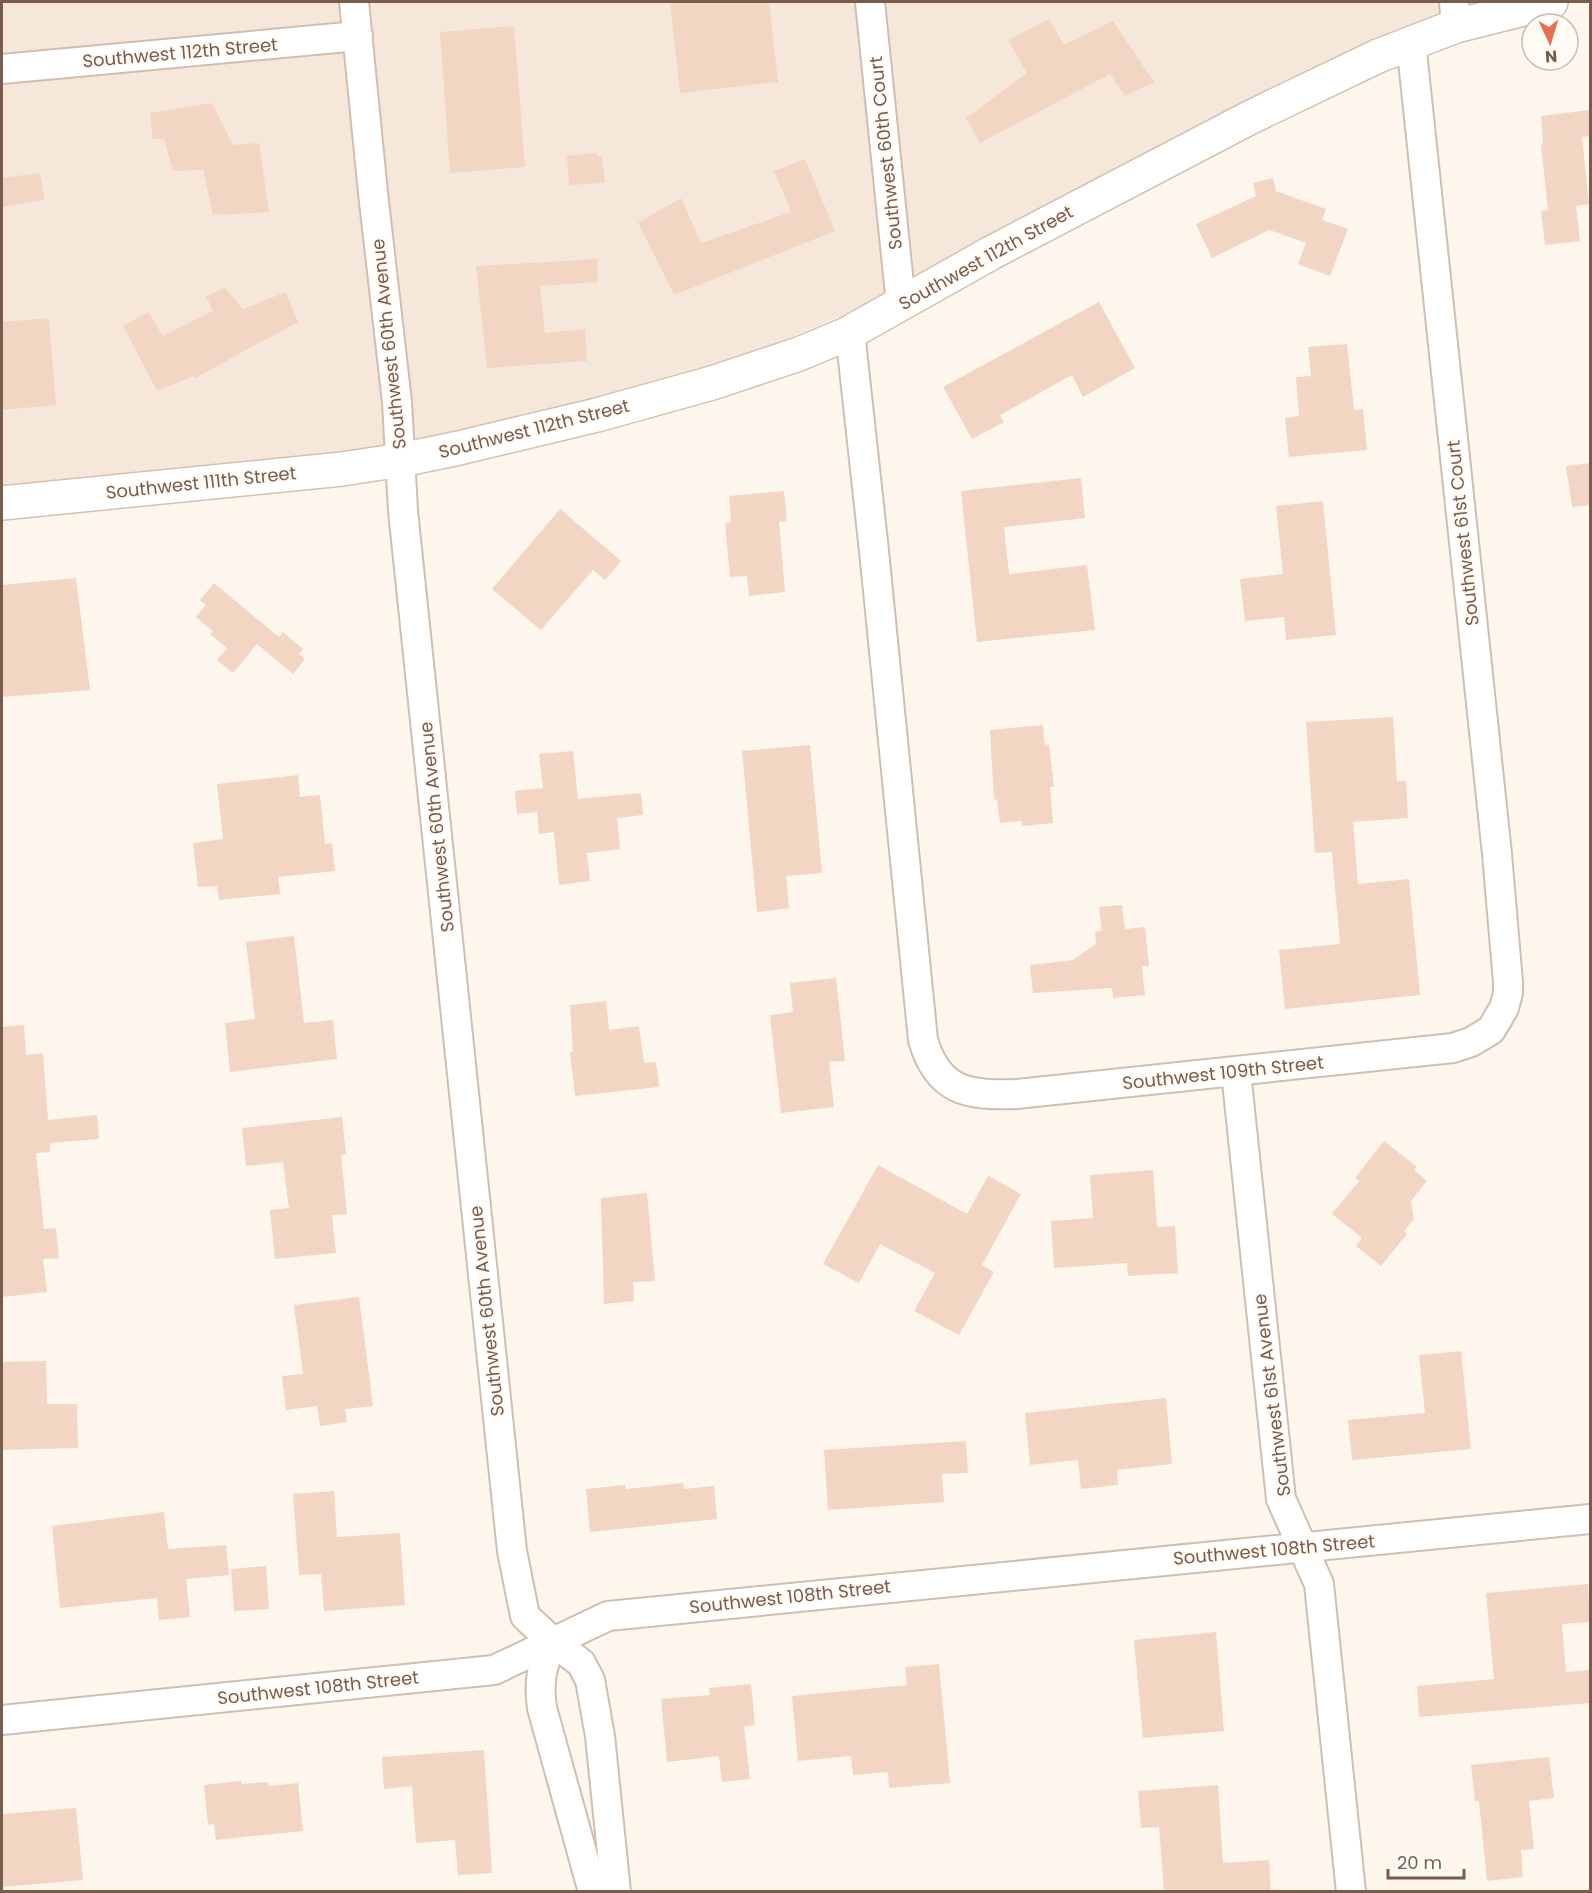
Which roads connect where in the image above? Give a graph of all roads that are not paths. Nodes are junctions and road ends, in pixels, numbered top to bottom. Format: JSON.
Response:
{"nodes":[{"id":1,"x":354,"y":2,"type":"edge"},
{"id":2,"x":870,"y":2,"type":"edge"},
{"id":3,"x":1551,"y":2,"type":"edge"},
{"id":4,"x":1455,"y":14,"type":"edge"},
{"id":5,"x":358,"y":36,"type":"junction"},
{"id":6,"x":1411,"y":42,"type":"junction"},
{"id":7,"x":2,"y":69,"type":"edge"},
{"id":8,"x":901,"y":304,"type":"junction"},
{"id":9,"x":850,"y":332,"type":"junction"},
{"id":10,"x":401,"y":459,"type":"junction"},
{"id":11,"x":2,"y":503,"type":"edge"},
{"id":12,"x":1497,"y":1022,"type":"joint"},
{"id":13,"x":1236,"y":1072,"type":"junction"},
{"id":14,"x":1590,"y":1519,"type":"edge"},
{"id":15,"x":1302,"y":1548,"type":"junction"},
{"id":16,"x":552,"y":1641,"type":"junction"},
{"id":17,"x":2,"y":1720,"type":"edge"},
{"id":18,"x":593,"y":1892,"type":"edge"},
{"id":19,"x":616,"y":1892,"type":"edge"},
{"id":20,"x":1351,"y":1892,"type":"edge"}],
"edges":[{"from":1,"to":5,"type":"street","name":"Southwest 60th Avenue"},
{"from":2,"to":8,"type":"street","name":"Southwest 60th Court"},
{"from":3,"to":4,"type":"main road","name":"Southwest 112th Street"},
{"from":4,"to":6,"type":"main road","name":"Southwest 112th Street"},
{"from":5,"to":7,"type":"street","name":"Southwest 112th Street"},
{"from":5,"to":10,"type":"street","name":"Southwest 60th Avenue"},
{"from":6,"to":8,"type":"main road","name":"Southwest 112th Street"},
{"from":6,"to":12,"type":"street","name":"Southwest 61st Court"},
{"from":8,"to":9,"type":"main road","name":"Southwest 112th Street"},
{"from":9,"to":10,"type":"main road","name":"Southwest 112th Street"},
{"from":9,"to":13,"type":"street","name":"Southwest 109th Street"},
{"from":10,"to":11,"type":"main road","name":"Southwest 111th Street"},
{"from":10,"to":16,"type":"street","name":"Southwest 60th Avenue"},
{"from":12,"to":13,"type":"street","name":"Southwest 109th Street"},
{"from":13,"to":15,"type":"street","name":"Southwest 61st Avenue"},
{"from":14,"to":15,"type":"street","name":"Southwest 108th Street"},
{"from":15,"to":16,"type":"street","name":"Southwest 108th Street"},
{"from":15,"to":20,"type":"street","name":"Southwest 61st Avenue"},
{"from":16,"to":17,"type":"street","name":"Southwest 108th Street"},
{"from":16,"to":18,"type":"street"},
{"from":16,"to":19,"type":"street","name":"Southwest 60th Avenue"}]}
